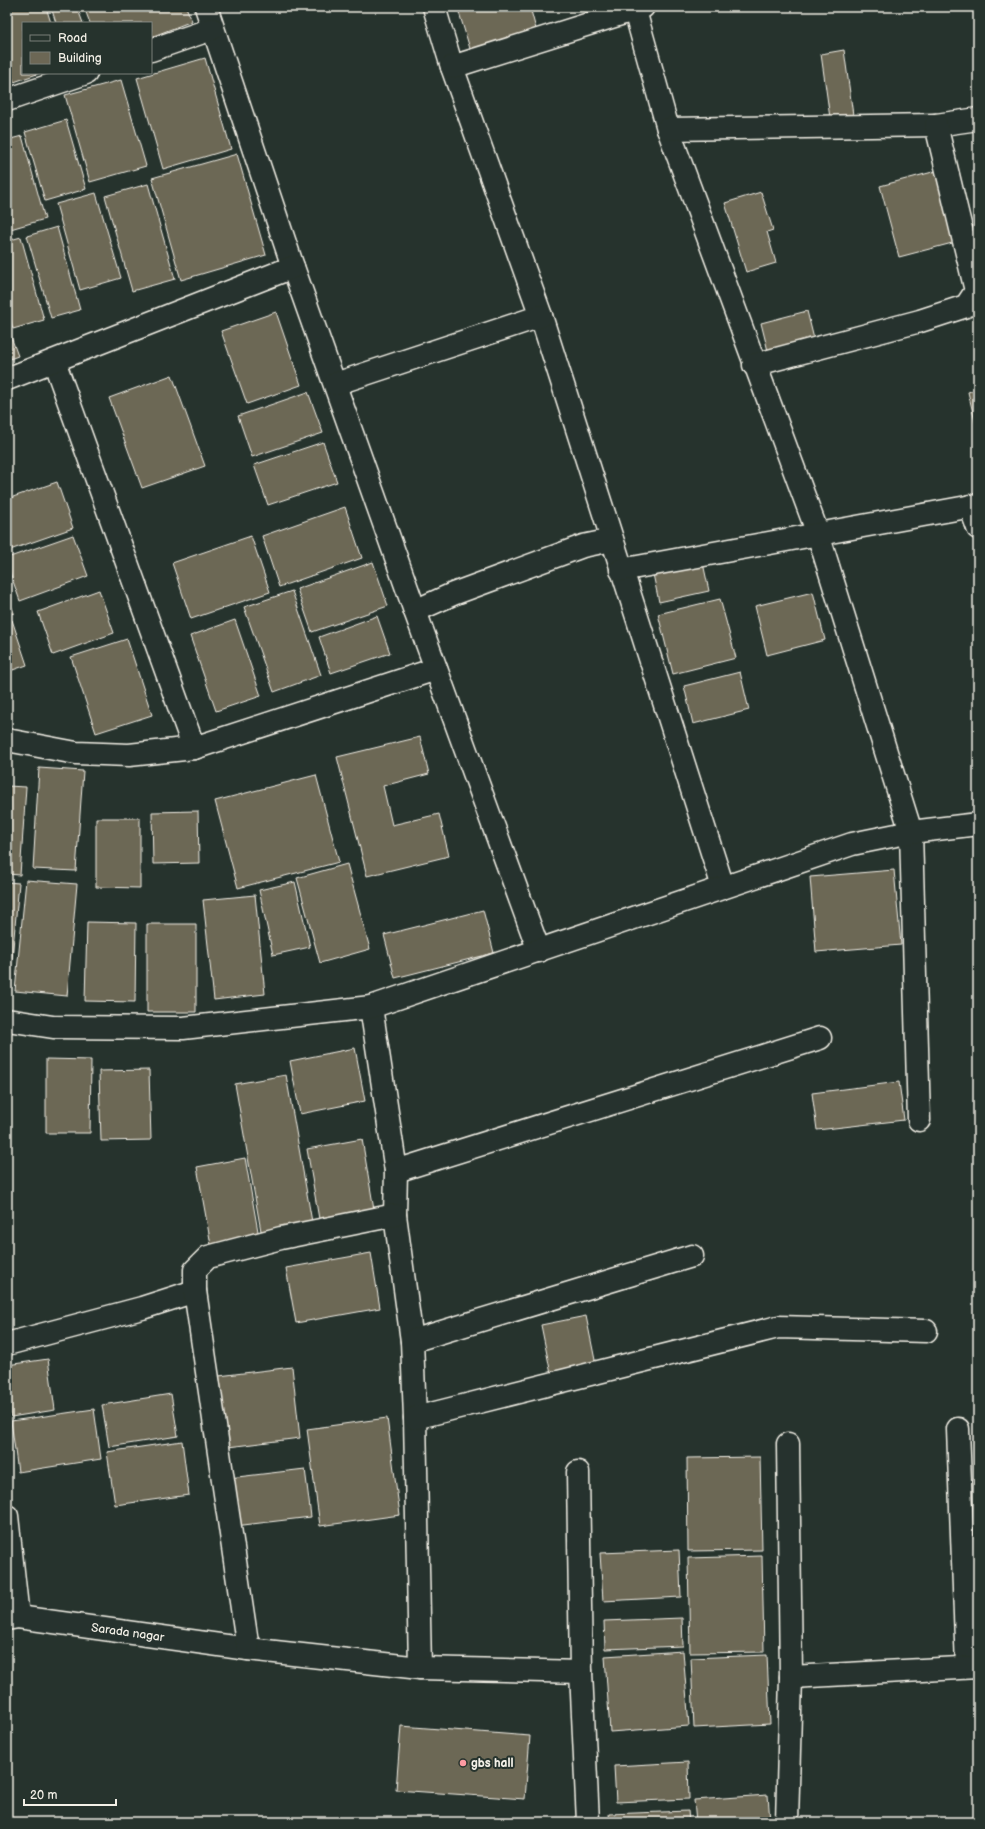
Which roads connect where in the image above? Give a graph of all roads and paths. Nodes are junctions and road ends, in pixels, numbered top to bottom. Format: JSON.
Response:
{"nodes":[{"id":1,"x":206,"y":7,"type":"edge"},
{"id":2,"x":434,"y":7,"type":"edge"},
{"id":3,"x":637,"y":8,"type":"edge"},
{"id":4,"x":212,"y":29,"type":"junction"},
{"id":5,"x":152,"y":50,"type":"edge"},
{"id":6,"x":452,"y":67,"type":"junction"},
{"id":7,"x":83,"y":74,"type":"edge"},
{"id":8,"x":7,"y":100,"type":"edge"},
{"id":9,"x":978,"y":119,"type":"edge"},
{"id":10,"x":936,"y":125,"type":"junction"},
{"id":11,"x":668,"y":129,"type":"junction"},
{"id":12,"x":293,"y":267,"type":"junction"},
{"id":13,"x":541,"y":316,"type":"junction"},
{"id":14,"x":54,"y":361,"type":"junction"},
{"id":15,"x":754,"y":365,"type":"junction"},
{"id":16,"x":7,"y":379,"type":"edge"},
{"id":17,"x":335,"y":384,"type":"junction"},
{"id":18,"x":974,"y":505,"type":"edge"},
{"id":19,"x":978,"y":528,"type":"edge"},
{"id":20,"x":818,"y":534,"type":"junction"},
{"id":21,"x":612,"y":540,"type":"junction"},
{"id":22,"x":621,"y":570,"type":"junction"},
{"id":23,"x":415,"y":611,"type":"junction"},
{"id":24,"x":436,"y":669,"type":"junction"},
{"id":25,"x":7,"y":740,"type":"edge"},
{"id":26,"x":194,"y":748,"type":"junction"},
{"id":27,"x":978,"y":824,"type":"edge"},
{"id":28,"x":911,"y":832,"type":"junction"},
{"id":29,"x":723,"y":887,"type":"junction"},
{"id":30,"x":539,"y":950,"type":"junction"},
{"id":31,"x":371,"y":1007,"type":"junction"},
{"id":32,"x":7,"y":1020,"type":"edge"},
{"id":33,"x":820,"y":1038,"type":"dead end"},
{"id":34,"x":919,"y":1120,"type":"dead end"},
{"id":35,"x":396,"y":1171,"type":"junction"},
{"id":36,"x":395,"y":1215,"type":"junction"},
{"id":37,"x":692,"y":1256,"type":"dead end"},
{"id":38,"x":195,"y":1290,"type":"junction"},
{"id":39,"x":926,"y":1331,"type":"dead end"},
{"id":40,"x":412,"y":1341,"type":"junction"},
{"id":41,"x":7,"y":1344,"type":"edge"},
{"id":42,"x":416,"y":1418,"type":"junction"},
{"id":43,"x":958,"y":1429,"type":"dead end"},
{"id":44,"x":788,"y":1444,"type":"dead end"},
{"id":45,"x":578,"y":1472,"type":"dead end"},
{"id":46,"x":7,"y":1516,"type":"edge"},
{"id":47,"x":12,"y":1618,"type":"edge"},
{"id":48,"x":248,"y":1649,"type":"junction"},
{"id":49,"x":972,"y":1667,"type":"edge"},
{"id":50,"x":420,"y":1668,"type":"junction"},
{"id":51,"x":581,"y":1672,"type":"junction"},
{"id":52,"x":791,"y":1677,"type":"junction"},
{"id":53,"x":588,"y":1822,"type":"edge"},
{"id":54,"x":787,"y":1822,"type":"edge"}],
"edges":[{"from":1,"to":4,"type":"street"},
{"from":2,"to":6,"type":"street"},
{"from":3,"to":6,"type":"street"},
{"from":3,"to":11,"type":"street"},
{"from":4,"to":5,"type":"street"},
{"from":4,"to":12,"type":"street"},
{"from":6,"to":13,"type":"street"},
{"from":7,"to":8,"type":"street"},
{"from":9,"to":10,"type":"street"},
{"from":10,"to":11,"type":"street"},
{"from":10,"to":15,"type":"street"},
{"from":11,"to":15,"type":"street"},
{"from":12,"to":14,"type":"street"},
{"from":12,"to":17,"type":"street"},
{"from":13,"to":17,"type":"street"},
{"from":13,"to":21,"type":"street"},
{"from":14,"to":16,"type":"street"},
{"from":14,"to":26,"type":"street"},
{"from":15,"to":20,"type":"street"},
{"from":17,"to":23,"type":"street"},
{"from":18,"to":19,"type":"street"},
{"from":18,"to":20,"type":"street"},
{"from":20,"to":22,"type":"street"},
{"from":20,"to":28,"type":"street"},
{"from":21,"to":22,"type":"street"},
{"from":21,"to":23,"type":"street"},
{"from":22,"to":29,"type":"street"},
{"from":23,"to":24,"type":"street"},
{"from":24,"to":26,"type":"street"},
{"from":24,"to":30,"type":"street"},
{"from":25,"to":26,"type":"street"},
{"from":27,"to":28,"type":"street"},
{"from":28,"to":29,"type":"street"},
{"from":28,"to":34,"type":"street"},
{"from":29,"to":30,"type":"street"},
{"from":30,"to":31,"type":"street"},
{"from":31,"to":32,"type":"street"},
{"from":31,"to":35,"type":"street"},
{"from":33,"to":35,"type":"street"},
{"from":35,"to":36,"type":"street"},
{"from":36,"to":38,"type":"street"},
{"from":36,"to":40,"type":"street"},
{"from":37,"to":40,"type":"street"},
{"from":38,"to":41,"type":"street"},
{"from":38,"to":48,"type":"street"},
{"from":39,"to":42,"type":"street"},
{"from":40,"to":42,"type":"street"},
{"from":42,"to":50,"type":"street"},
{"from":43,"to":49,"type":"street"},
{"from":44,"to":52,"type":"street"},
{"from":45,"to":51,"type":"street"},
{"from":46,"to":47,"type":"street"},
{"from":47,"to":48,"type":"street","name":"Sarada nagar"},
{"from":48,"to":50,"type":"street","name":"Sarada nagar"},
{"from":49,"to":52,"type":"street"},
{"from":50,"to":51,"type":"street","name":"Sarada nagar"},
{"from":51,"to":53,"type":"street"},
{"from":52,"to":54,"type":"street"}]}
